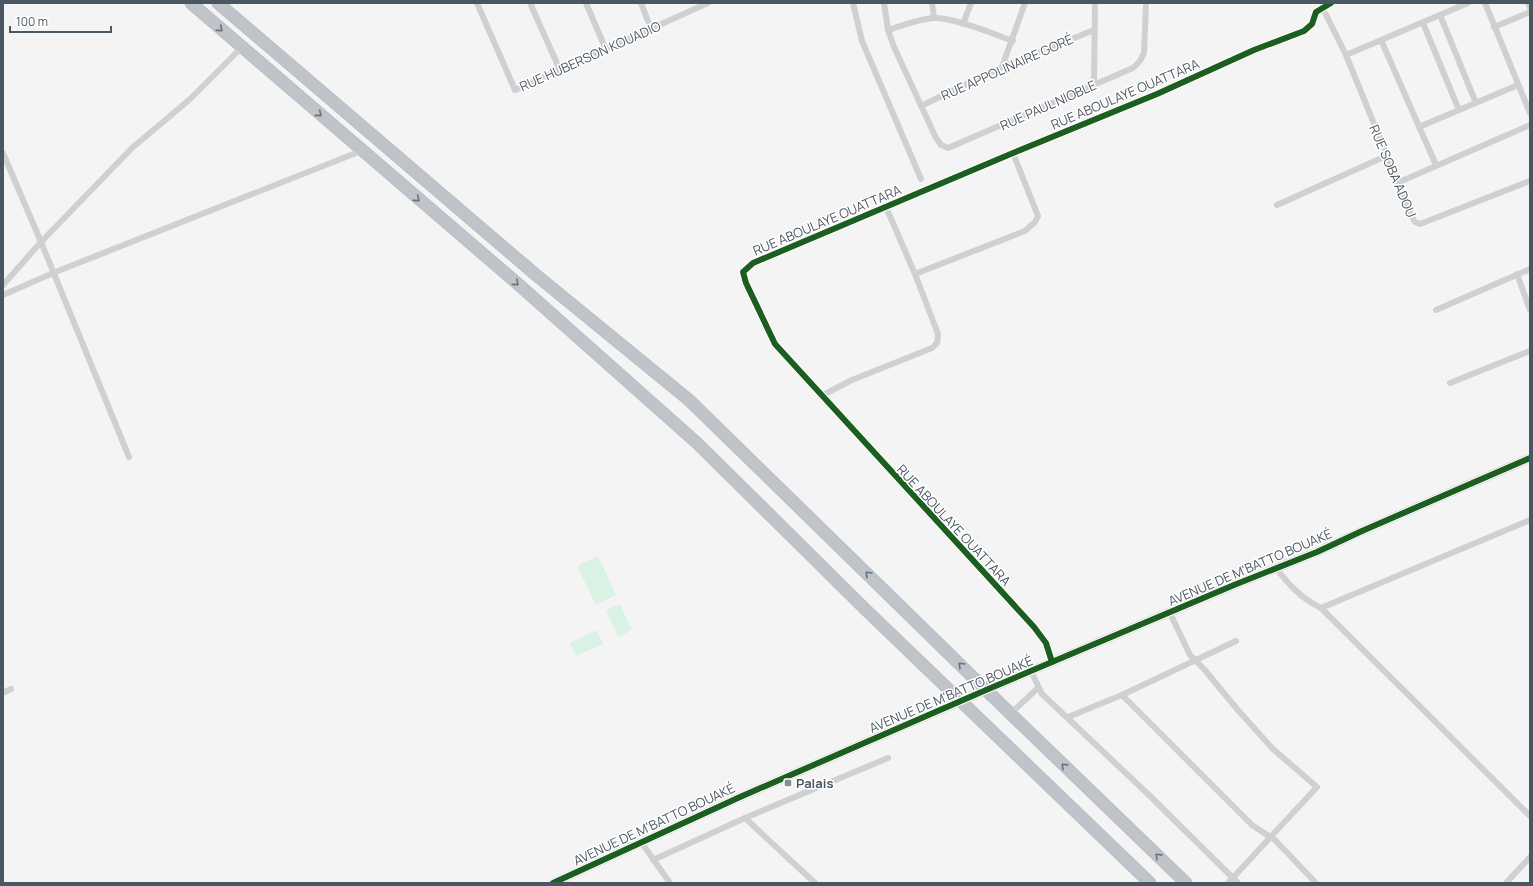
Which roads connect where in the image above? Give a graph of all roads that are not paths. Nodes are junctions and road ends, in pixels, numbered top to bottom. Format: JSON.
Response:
{"nodes":[{"id":1,"x":191,"y":3,"type":"edge"},
{"id":2,"x":218,"y":3,"type":"edge"},
{"id":3,"x":477,"y":3,"type":"edge"},
{"id":4,"x":530,"y":3,"type":"edge"},
{"id":5,"x":586,"y":3,"type":"edge"},
{"id":6,"x":641,"y":3,"type":"edge"},
{"id":7,"x":708,"y":3,"type":"edge"},
{"id":8,"x":852,"y":3,"type":"edge"},
{"id":9,"x":884,"y":3,"type":"edge"},
{"id":10,"x":932,"y":3,"type":"edge"},
{"id":11,"x":971,"y":3,"type":"edge"},
{"id":12,"x":1025,"y":3,"type":"edge"},
{"id":13,"x":1095,"y":3,"type":"edge"},
{"id":14,"x":1146,"y":3,"type":"edge"},
{"id":15,"x":1331,"y":3,"type":"edge"},
{"id":16,"x":1468,"y":3,"type":"edge"},
{"id":17,"x":1485,"y":3,"type":"edge"},
{"id":18,"x":1528,"y":3,"type":"edge"},
{"id":19,"x":696,"y":6,"type":"edge"},
{"id":20,"x":1322,"y":7,"type":"junction"},
{"id":21,"x":1530,"y":8,"type":"edge"},
{"id":22,"x":1530,"y":12,"type":"edge"},
{"id":23,"x":1440,"y":15,"type":"junction"},
{"id":24,"x":934,"y":18,"type":"junction"},
{"id":25,"x":1423,"y":23,"type":"junction"},
{"id":26,"x":963,"y":24,"type":"junction"},
{"id":27,"x":1494,"y":27,"type":"junction"},
{"id":28,"x":651,"y":28,"type":"junction"},
{"id":29,"x":888,"y":30,"type":"junction"},
{"id":30,"x":1094,"y":30,"type":"junction"},
{"id":31,"x":1381,"y":40,"type":"junction"},
{"id":32,"x":1013,"y":41,"type":"junction"},
{"id":33,"x":242,"y":47,"type":"junction"},
{"id":34,"x":606,"y":50,"type":"junction"},
{"id":35,"x":1346,"y":55,"type":"junction"},
{"id":36,"x":1002,"y":67,"type":"junction"},
{"id":37,"x":560,"y":70,"type":"junction"},
{"id":38,"x":1094,"y":85,"type":"junction"},
{"id":39,"x":1518,"y":85,"type":"junction"},
{"id":40,"x":1476,"y":103,"type":"junction"},
{"id":41,"x":921,"y":106,"type":"junction"},
{"id":42,"x":1459,"y":110,"type":"junction"},
{"id":43,"x":1530,"y":113,"type":"edge"},
{"id":44,"x":1530,"y":125,"type":"edge"},
{"id":45,"x":1419,"y":127,"type":"junction"},
{"id":46,"x":361,"y":151,"type":"junction"},
{"id":47,"x":3,"y":153,"type":"edge"},
{"id":48,"x":1013,"y":153,"type":"junction"},
{"id":49,"x":1386,"y":156,"type":"junction"},
{"id":50,"x":1436,"y":165,"type":"junction"},
{"id":51,"x":921,"y":179,"type":"dead end"},
{"id":52,"x":1530,"y":181,"type":"edge"},
{"id":53,"x":1397,"y":183,"type":"junction"},
{"id":54,"x":1277,"y":205,"type":"dead end"},
{"id":55,"x":886,"y":207,"type":"junction"},
{"id":56,"x":41,"y":242,"type":"junction"},
{"id":57,"x":1530,"y":269,"type":"edge"},
{"id":58,"x":53,"y":273,"type":"junction"},
{"id":59,"x":915,"y":274,"type":"junction"},
{"id":60,"x":1517,"y":274,"type":"junction"},
{"id":61,"x":3,"y":285,"type":"edge"},
{"id":62,"x":3,"y":295,"type":"edge"},
{"id":63,"x":1436,"y":310,"type":"dead end"},
{"id":64,"x":1530,"y":310,"type":"edge"},
{"id":65,"x":1530,"y":351,"type":"edge"},
{"id":66,"x":1450,"y":383,"type":"dead end"},
{"id":67,"x":821,"y":396,"type":"junction"},
{"id":68,"x":129,"y":457,"type":"dead end"},
{"id":69,"x":1530,"y":458,"type":"edge"},
{"id":70,"x":1530,"y":520,"type":"edge"},
{"id":71,"x":1276,"y":568,"type":"junction"},
{"id":72,"x":1321,"y":608,"type":"junction"},
{"id":73,"x":1170,"y":613,"type":"junction"},
{"id":74,"x":1236,"y":641,"type":"dead end"},
{"id":75,"x":1195,"y":660,"type":"junction"},
{"id":76,"x":1052,"y":662,"type":"junction"},
{"id":77,"x":1031,"y":671,"type":"junction"},
{"id":78,"x":1038,"y":688,"type":"junction"},
{"id":79,"x":11,"y":689,"type":"dead end"},
{"id":80,"x":986,"y":690,"type":"junction"},
{"id":81,"x":3,"y":693,"type":"edge"},
{"id":82,"x":1122,"y":695,"type":"junction"},
{"id":83,"x":961,"y":701,"type":"junction"},
{"id":84,"x":1010,"y":714,"type":"junction"},
{"id":85,"x":1068,"y":717,"type":"junction"},
{"id":86,"x":888,"y":758,"type":"dead end"},
{"id":87,"x":1530,"y":816,"type":"edge"},
{"id":88,"x":745,"y":818,"type":"junction"},
{"id":89,"x":1270,"y":837,"type":"junction"},
{"id":90,"x":641,"y":842,"type":"junction"},
{"id":91,"x":1530,"y":857,"type":"edge"},
{"id":92,"x":653,"y":860,"type":"junction"},
{"id":93,"x":1233,"y":878,"type":"junction"},
{"id":94,"x":553,"y":883,"type":"edge"},
{"id":95,"x":670,"y":883,"type":"edge"},
{"id":96,"x":815,"y":883,"type":"edge"},
{"id":97,"x":1150,"y":883,"type":"edge"},
{"id":98,"x":1186,"y":883,"type":"edge"},
{"id":99,"x":1228,"y":883,"type":"edge"},
{"id":100,"x":1238,"y":883,"type":"edge"},
{"id":101,"x":1316,"y":883,"type":"edge"},
{"id":102,"x":1506,"y":883,"type":"edge"}],
"edges":[{"from":1,"to":33,"type":"highway","one_way":true},
{"from":80,"to":2,"type":"highway","one_way":true},
{"from":3,"to":37,"type":"street","name":"RUE HUBERSON KOUADIO"},
{"from":4,"to":37,"type":"street"},
{"from":5,"to":34,"type":"street"},
{"from":6,"to":28,"type":"street"},
{"from":7,"to":19,"type":"street","name":"RUE HUBERSON KOUADIO"},
{"from":8,"to":51,"type":"street"},
{"from":9,"to":29,"type":"street"},
{"from":10,"to":24,"type":"street"},
{"from":11,"to":26,"type":"street"},
{"from":12,"to":32,"type":"street"},
{"from":13,"to":30,"type":"street"},
{"from":14,"to":38,"type":"street","name":"RUE PAUL NIOBLE"},
{"from":15,"to":20,"type":"street"},
{"from":16,"to":23,"type":"street"},
{"from":17,"to":27,"type":"street"},
{"from":18,"to":21,"type":"street"},
{"from":19,"to":28,"type":"street","name":"RUE HUBERSON KOUADIO"},
{"from":20,"to":35,"type":"street","name":"RUE SOBA ADOU"},
{"from":20,"to":48,"type":"street","name":"RUE ABOULAYE OUATTARA"},
{"from":22,"to":27,"type":"street"},
{"from":23,"to":25,"type":"street"},
{"from":23,"to":40,"type":"street"},
{"from":24,"to":26,"type":"street"},
{"from":24,"to":29,"type":"street"},
{"from":25,"to":31,"type":"street"},
{"from":25,"to":42,"type":"street"},
{"from":26,"to":32,"type":"street"},
{"from":27,"to":39,"type":"street"},
{"from":28,"to":34,"type":"street","name":"RUE HUBERSON KOUADIO"},
{"from":29,"to":41,"type":"street"},
{"from":30,"to":36,"type":"street","name":"RUE APPOLINAIRE GORÉ"},
{"from":30,"to":38,"type":"street"},
{"from":31,"to":35,"type":"street"},
{"from":31,"to":45,"type":"street"},
{"from":32,"to":36,"type":"street"},
{"from":33,"to":46,"type":"highway","one_way":true},
{"from":33,"to":56,"type":"street"},
{"from":34,"to":37,"type":"street","name":"RUE HUBERSON KOUADIO"},
{"from":35,"to":49,"type":"street","name":"RUE SOBA ADOU"},
{"from":36,"to":41,"type":"street","name":"RUE APPOLINAIRE GORÉ"},
{"from":38,"to":41,"type":"street","name":"RUE PAUL NIOBLE"},
{"from":39,"to":40,"type":"street"},
{"from":39,"to":43,"type":"street"},
{"from":40,"to":42,"type":"street"},
{"from":42,"to":45,"type":"street"},
{"from":44,"to":50,"type":"street"},
{"from":45,"to":50,"type":"street"},
{"from":46,"to":58,"type":"street"},
{"from":46,"to":83,"type":"highway","one_way":true},
{"from":47,"to":56,"type":"street"},
{"from":48,"to":55,"type":"street","name":"RUE ABOULAYE OUATTARA"},
{"from":48,"to":59,"type":"street"},
{"from":49,"to":53,"type":"street","name":"RUE SOBA ADOU"},
{"from":49,"to":54,"type":"street"},
{"from":50,"to":53,"type":"street"},
{"from":52,"to":53,"type":"street","name":"RUE SOBA ADOU"},
{"from":55,"to":59,"type":"street"},
{"from":55,"to":67,"type":"street","name":"RUE ABOULAYE OUATTARA"},
{"from":56,"to":58,"type":"street"},
{"from":56,"to":61,"type":"street"},
{"from":57,"to":60,"type":"street"},
{"from":58,"to":62,"type":"street"},
{"from":58,"to":68,"type":"street"},
{"from":59,"to":67,"type":"street"},
{"from":60,"to":63,"type":"street"},
{"from":60,"to":64,"type":"street"},
{"from":65,"to":66,"type":"street"},
{"from":67,"to":76,"type":"street","name":"RUE ABOULAYE OUATTARA"},
{"from":69,"to":71,"type":"street","name":"AVENUE DE M'BATTO BOUAKÉ"},
{"from":70,"to":72,"type":"street"},
{"from":71,"to":72,"type":"street"},
{"from":71,"to":73,"type":"street","name":"AVENUE DE M'BATTO BOUAKÉ"},
{"from":72,"to":87,"type":"street"},
{"from":73,"to":75,"type":"street"},
{"from":73,"to":76,"type":"street","name":"AVENUE DE M'BATTO BOUAKÉ"},
{"from":74,"to":75,"type":"street"},
{"from":75,"to":82,"type":"street"},
{"from":75,"to":89,"type":"street"},
{"from":76,"to":77,"type":"street","name":"AVENUE DE M'BATTO BOUAKÉ"},
{"from":77,"to":78,"type":"street"},
{"from":77,"to":80,"type":"street","name":"AVENUE DE M'BATTO BOUAKÉ"},
{"from":78,"to":84,"type":"street"},
{"from":78,"to":85,"type":"street"},
{"from":79,"to":81,"type":"street"},
{"from":80,"to":83,"type":"street","name":"AVENUE DE M'BATTO BOUAKÉ"},
{"from":80,"to":84,"type":"highway"},
{"from":82,"to":85,"type":"street"},
{"from":82,"to":89,"type":"street"},
{"from":83,"to":90,"type":"street","name":"AVENUE DE M'BATTO BOUAKÉ"},
{"from":83,"to":97,"type":"highway"},
{"from":98,"to":84,"type":"highway","one_way":true},
{"from":85,"to":93,"type":"street"},
{"from":86,"to":88,"type":"street"},
{"from":88,"to":92,"type":"street"},
{"from":88,"to":96,"type":"street"},
{"from":89,"to":93,"type":"street"},
{"from":89,"to":101,"type":"street"},
{"from":90,"to":92,"type":"street"},
{"from":90,"to":94,"type":"street","name":"AVENUE DE M'BATTO BOUAKÉ"},
{"from":91,"to":102,"type":"street"},
{"from":92,"to":95,"type":"street"},
{"from":93,"to":99,"type":"street"},
{"from":93,"to":100,"type":"street"}]}
